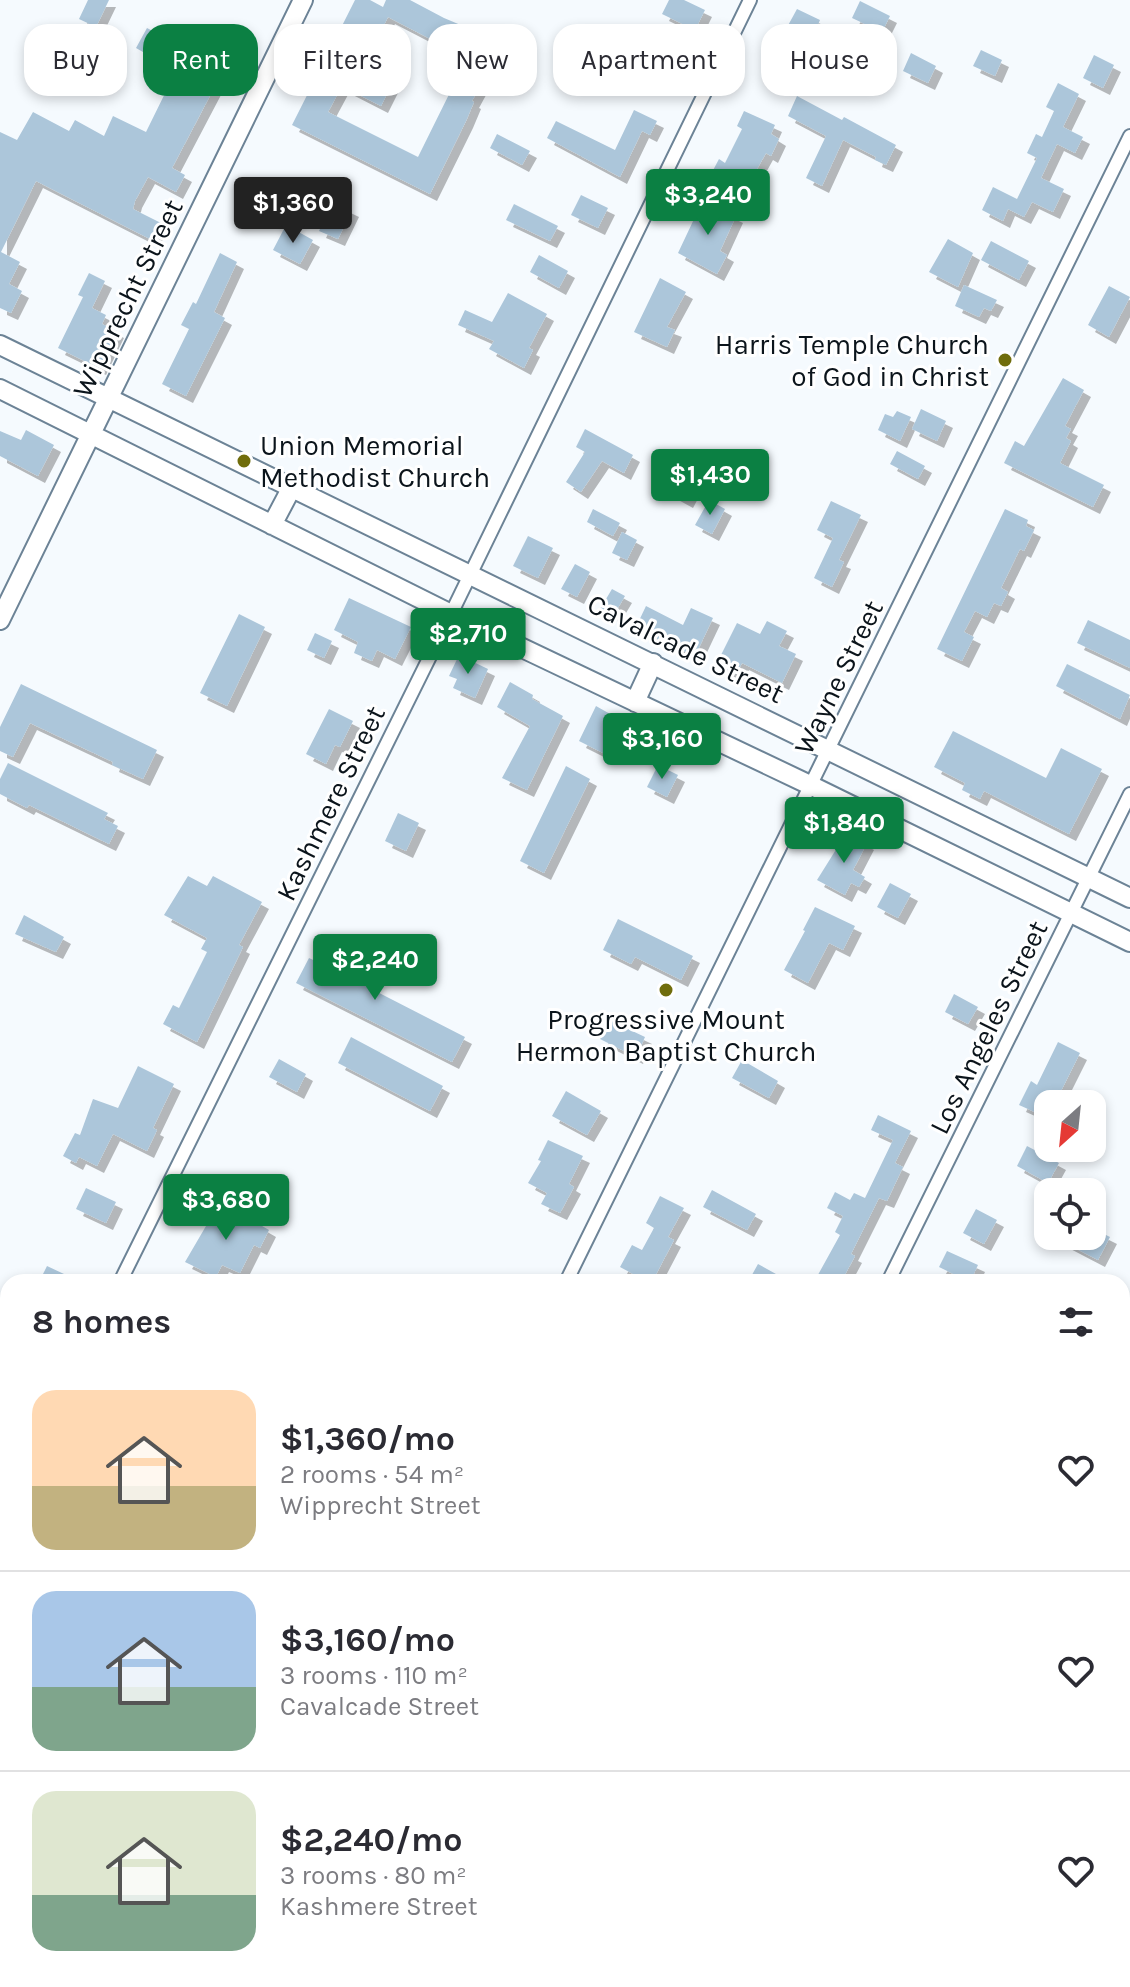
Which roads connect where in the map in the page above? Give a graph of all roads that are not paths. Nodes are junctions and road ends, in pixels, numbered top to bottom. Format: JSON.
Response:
{"nodes":[{"id":1,"x":303,"y":0,"type":"edge"},
{"id":2,"x":750,"y":0,"type":"edge"},
{"id":3,"x":1130,"y":136,"type":"edge"},
{"id":4,"x":0,"y":345,"type":"edge"},
{"id":5,"x":0,"y":389,"type":"edge"},
{"id":6,"x":110,"y":398,"type":"junction"},
{"id":7,"x":92,"y":435,"type":"junction"},
{"id":8,"x":292,"y":487,"type":"junction"},
{"id":9,"x":272,"y":525,"type":"junction"},
{"id":10,"x":471,"y":574,"type":"junction"},
{"id":11,"x":451,"y":614,"type":"junction"},
{"id":12,"x":0,"y":620,"type":"edge"},
{"id":13,"x":653,"y":663,"type":"junction"},
{"id":14,"x":635,"y":702,"type":"junction"},
{"id":15,"x":830,"y":750,"type":"junction"},
{"id":16,"x":812,"y":786,"type":"junction"},
{"id":17,"x":1130,"y":794,"type":"edge"},
{"id":18,"x":1089,"y":878,"type":"junction"},
{"id":19,"x":1130,"y":898,"type":"edge"},
{"id":20,"x":1071,"y":914,"type":"junction"},
{"id":21,"x":1130,"y":942,"type":"edge"},
{"id":22,"x":124,"y":1274,"type":"edge"},
{"id":23,"x":570,"y":1274,"type":"edge"},
{"id":24,"x":892,"y":1274,"type":"edge"}],
"edges":[{"from":1,"to":6,"type":"main road","name":"Wipprecht Street"},
{"from":2,"to":10,"type":"street","name":"Kashmere Street"},
{"from":3,"to":15,"type":"street","name":"Wayne Street"},
{"from":4,"to":6,"type":"main road","name":"Cavalcade Street"},
{"from":5,"to":7,"type":"main road"},
{"from":6,"to":7,"type":"main road","name":"Wipprecht Street"},
{"from":6,"to":8,"type":"main road","name":"Cavalcade Street"},
{"from":7,"to":9,"type":"main road"},
{"from":7,"to":12,"type":"main road","name":"Wipprecht Street"},
{"from":8,"to":9,"type":"main road"},
{"from":8,"to":10,"type":"main road","name":"Cavalcade Street"},
{"from":9,"to":11,"type":"main road"},
{"from":10,"to":11,"type":"street","name":"Kashmere Street"},
{"from":10,"to":13,"type":"main road","name":"Cavalcade Street"},
{"from":11,"to":14,"type":"main road"},
{"from":11,"to":22,"type":"street","name":"Kashmere Street"},
{"from":13,"to":14,"type":"main road"},
{"from":13,"to":15,"type":"main road","name":"Cavalcade Street"},
{"from":14,"to":16,"type":"main road"},
{"from":15,"to":16,"type":"street","name":"Wayne Street"},
{"from":15,"to":18,"type":"main road","name":"Cavalcade Street"},
{"from":16,"to":20,"type":"main road"},
{"from":16,"to":23,"type":"street","name":"Wayne Street"},
{"from":17,"to":18,"type":"street","name":"Los Angeles Street"},
{"from":18,"to":19,"type":"main road","name":"Cavalcade Street"},
{"from":18,"to":20,"type":"street","name":"Los Angeles Street"},
{"from":20,"to":21,"type":"main road"},
{"from":20,"to":24,"type":"street","name":"Los Angeles Street"}]}
